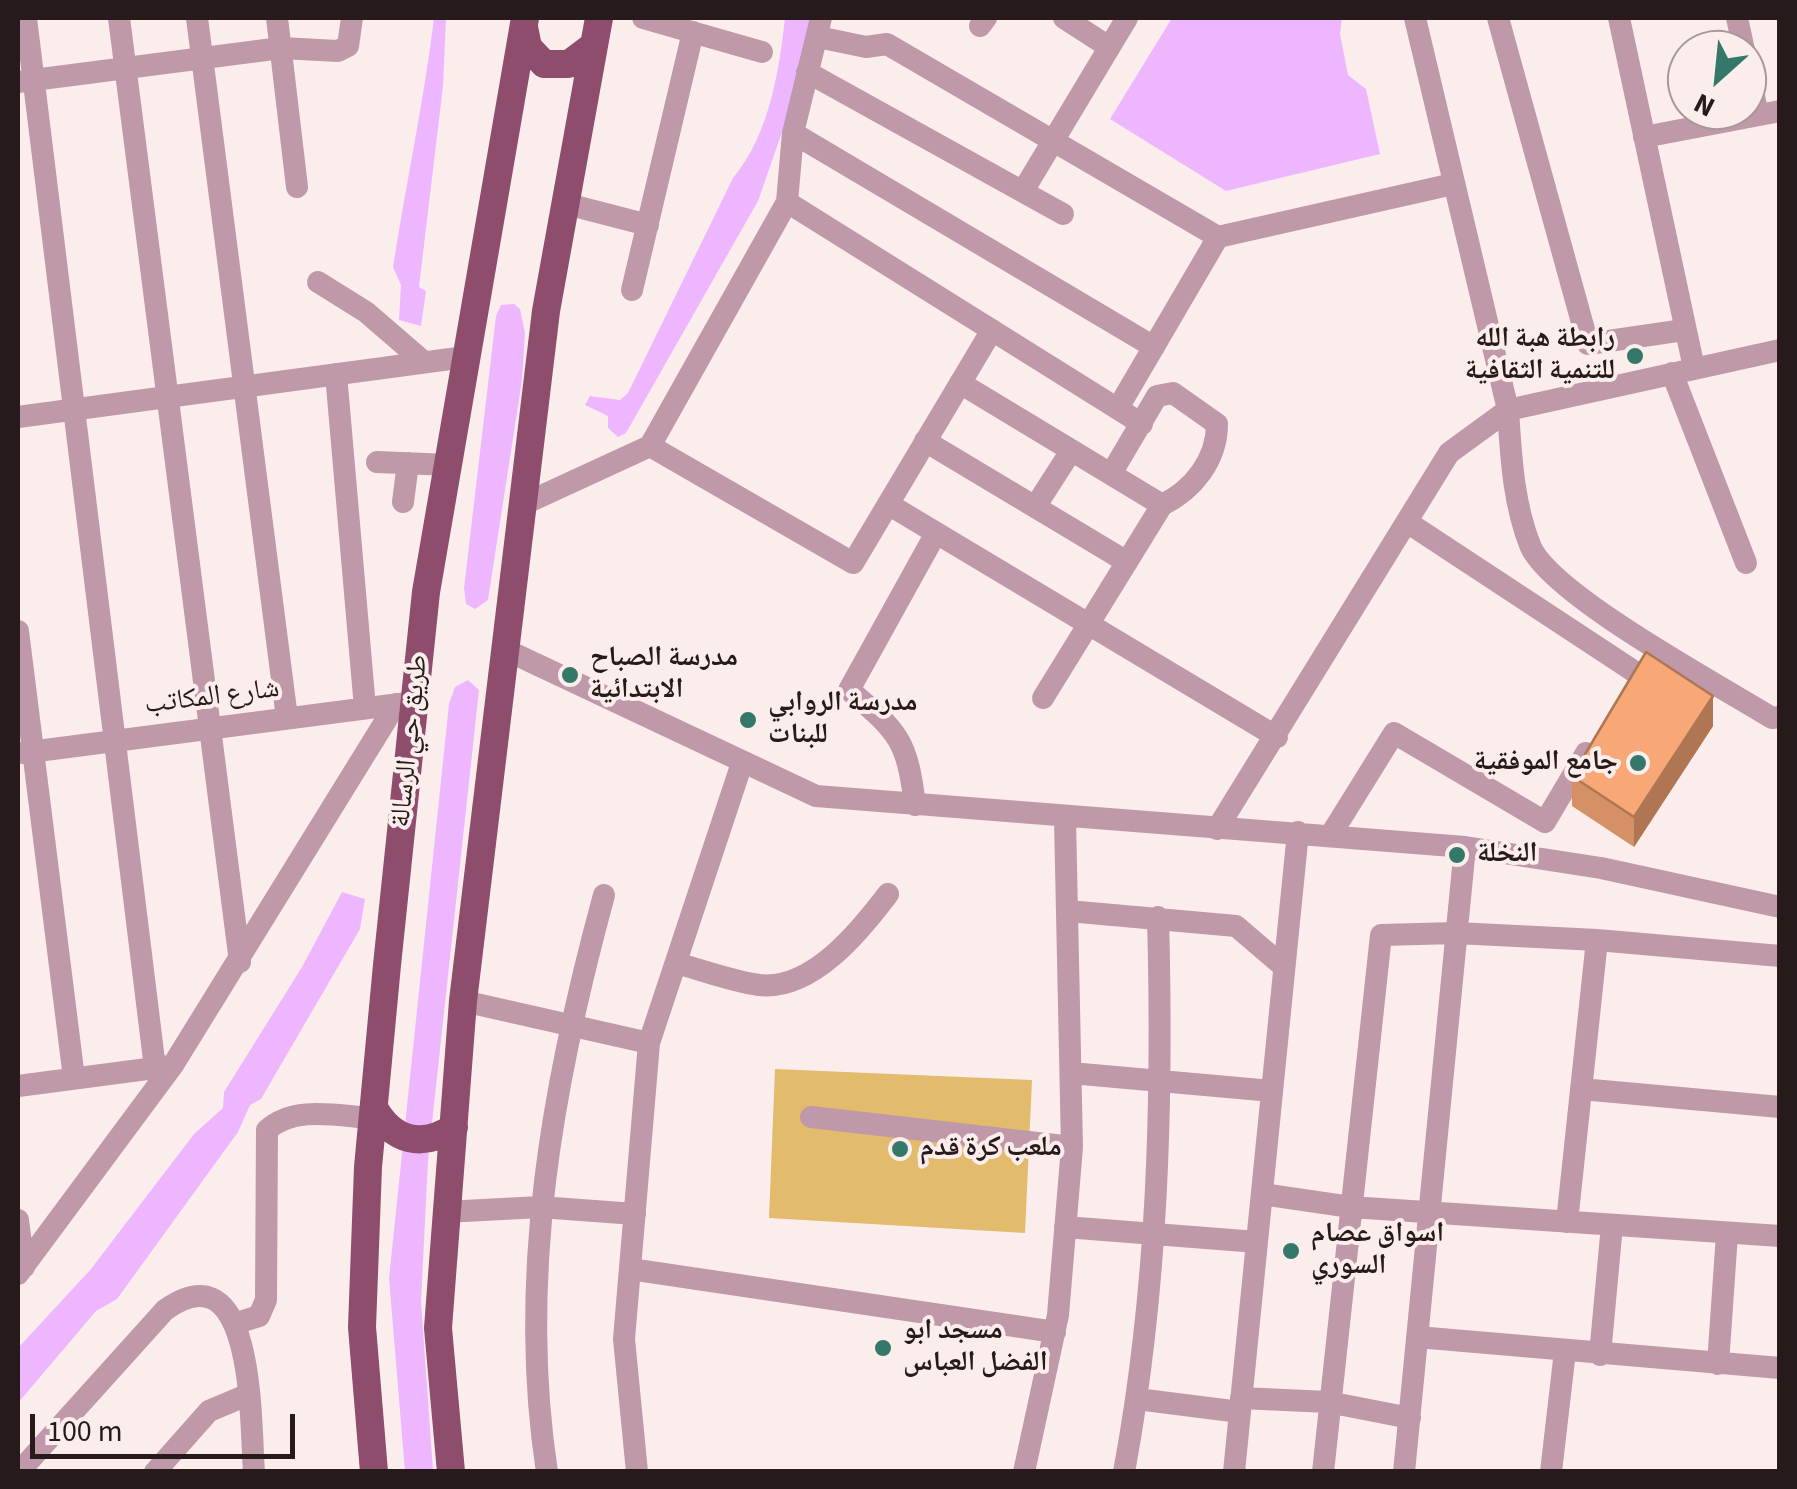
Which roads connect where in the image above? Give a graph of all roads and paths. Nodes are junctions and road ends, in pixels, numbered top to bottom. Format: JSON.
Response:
{"nodes":[{"id":1,"x":26,"y":18,"type":"edge"},
{"id":2,"x":119,"y":18,"type":"edge"},
{"id":3,"x":197,"y":18,"type":"edge"},
{"id":4,"x":277,"y":18,"type":"edge"},
{"id":5,"x":352,"y":18,"type":"edge"},
{"id":6,"x":598,"y":18,"type":"edge"},
{"id":7,"x":643,"y":18,"type":"edge"},
{"id":8,"x":1064,"y":18,"type":"edge"},
{"id":9,"x":1127,"y":18,"type":"edge"},
{"id":10,"x":1414,"y":18,"type":"edge"},
{"id":11,"x":1498,"y":18,"type":"edge"},
{"id":12,"x":1619,"y":18,"type":"edge"},
{"id":13,"x":524,"y":22,"type":"edge"},
{"id":14,"x":819,"y":27,"type":"edge"},
{"id":15,"x":693,"y":32,"type":"junction"},
{"id":16,"x":593,"y":46,"type":"junction"},
{"id":17,"x":1109,"y":47,"type":"junction"},
{"id":18,"x":280,"y":48,"type":"junction"},
{"id":19,"x":762,"y":52,"type":"dead end"},
{"id":20,"x":202,"y":58,"type":"junction"},
{"id":21,"x":126,"y":68,"type":"junction"},
{"id":22,"x":807,"y":72,"type":"junction"},
{"id":23,"x":25,"y":81,"type":"edge"},
{"id":24,"x":512,"y":97,"type":"junction"},
{"id":25,"x":581,"y":106,"type":"junction"},
{"id":26,"x":1769,"y":113,"type":"edge"},
{"id":27,"x":793,"y":132,"type":"junction"},
{"id":28,"x":1644,"y":137,"type":"junction"},
{"id":29,"x":1054,"y":139,"type":"junction"},
{"id":30,"x":1453,"y":184,"type":"junction"},
{"id":31,"x":297,"y":187,"type":"dead end"},
{"id":32,"x":1023,"y":191,"type":"junction"},
{"id":33,"x":787,"y":202,"type":"junction"},
{"id":34,"x":564,"y":203,"type":"junction"},
{"id":35,"x":1063,"y":214,"type":"dead end"},
{"id":36,"x":648,"y":224,"type":"junction"},
{"id":37,"x":1218,"y":237,"type":"junction"},
{"id":38,"x":318,"y":282,"type":"dead end"},
{"id":39,"x":632,"y":290,"type":"dead end"},
{"id":40,"x":992,"y":330,"type":"junction"},
{"id":41,"x":1684,"y":330,"type":"junction"},
{"id":42,"x":1154,"y":347,"type":"junction"},
{"id":43,"x":1780,"y":350,"type":"edge"},
{"id":44,"x":465,"y":357,"type":"junction"},
{"id":45,"x":424,"y":362,"type":"junction"},
{"id":46,"x":1683,"y":370,"type":"junction"},
{"id":47,"x":336,"y":374,"type":"junction"},
{"id":48,"x":960,"y":383,"type":"junction"},
{"id":49,"x":244,"y":386,"type":"junction"},
{"id":50,"x":168,"y":396,"type":"junction"},
{"id":51,"x":1118,"y":408,"type":"junction"},
{"id":52,"x":74,"y":409,"type":"junction"},
{"id":53,"x":1508,"y":410,"type":"junction"},
{"id":54,"x":18,"y":416,"type":"edge"},
{"id":55,"x":1142,"y":424,"type":"junction"},
{"id":56,"x":926,"y":441,"type":"junction"},
{"id":57,"x":650,"y":446,"type":"junction"},
{"id":58,"x":1072,"y":451,"type":"junction"},
{"id":59,"x":378,"y":462,"type":"dead end"},
{"id":60,"x":408,"y":463,"type":"junction"},
{"id":61,"x":449,"y":466,"type":"junction"},
{"id":62,"x":1111,"y":474,"type":"junction"},
{"id":63,"x":403,"y":502,"type":"dead end"},
{"id":64,"x":524,"y":504,"type":"junction"},
{"id":65,"x":888,"y":504,"type":"junction"},
{"id":66,"x":1162,"y":505,"type":"junction"},
{"id":67,"x":1035,"y":507,"type":"junction"},
{"id":68,"x":1407,"y":522,"type":"junction"},
{"id":69,"x":936,"y":533,"type":"junction"},
{"id":70,"x":1127,"y":562,"type":"junction"},
{"id":71,"x":1746,"y":563,"type":"dead end"},
{"id":72,"x":1088,"y":624,"type":"junction"},
{"id":73,"x":18,"y":631,"type":"edge"},
{"id":74,"x":1652,"y":643,"type":"junction"},
{"id":75,"x":504,"y":649,"type":"junction"},
{"id":76,"x":1043,"y":698,"type":"dead end"},
{"id":77,"x":406,"y":703,"type":"junction"},
{"id":78,"x":365,"y":708,"type":"junction"},
{"id":79,"x":1780,"y":716,"type":"edge"},
{"id":80,"x":286,"y":718,"type":"junction"},
{"id":81,"x":210,"y":728,"type":"junction"},
{"id":82,"x":1277,"y":737,"type":"junction"},
{"id":83,"x":1595,"y":738,"type":"edge"},
{"id":84,"x":115,"y":741,"type":"junction"},
{"id":85,"x":25,"y":752,"type":"edge"},
{"id":86,"x":742,"y":763,"type":"junction"},
{"id":87,"x":915,"y":806,"type":"junction"},
{"id":88,"x":1065,"y":819,"type":"junction"},
{"id":89,"x":1217,"y":830,"type":"junction"},
{"id":90,"x":1298,"y":832,"type":"junction"},
{"id":91,"x":1330,"y":836,"type":"junction"},
{"id":92,"x":1465,"y":848,"type":"junction"},
{"id":93,"x":888,"y":894,"type":"dead end"},
{"id":94,"x":604,"y":895,"type":"dead end"},
{"id":95,"x":1780,"y":907,"type":"edge"},
{"id":96,"x":1068,"y":912,"type":"junction"},
{"id":97,"x":1158,"y":917,"type":"junction"},
{"id":98,"x":1456,"y":933,"type":"junction"},
{"id":99,"x":1597,"y":940,"type":"junction"},
{"id":100,"x":1780,"y":956,"type":"edge"},
{"id":101,"x":240,"y":962,"type":"junction"},
{"id":102,"x":676,"y":963,"type":"junction"},
{"id":103,"x":1284,"y":967,"type":"junction"},
{"id":104,"x":463,"y":1001,"type":"junction"},
{"id":105,"x":569,"y":1025,"type":"junction"},
{"id":106,"x":649,"y":1043,"type":"junction"},
{"id":107,"x":164,"y":1066,"type":"junction"},
{"id":108,"x":1071,"y":1073,"type":"junction"},
{"id":109,"x":74,"y":1078,"type":"junction"},
{"id":110,"x":1163,"y":1081,"type":"junction"},
{"id":111,"x":18,"y":1086,"type":"edge"},
{"id":112,"x":1582,"y":1089,"type":"junction"},
{"id":113,"x":1272,"y":1091,"type":"junction"},
{"id":114,"x":1780,"y":1107,"type":"edge"},
{"id":115,"x":812,"y":1117,"type":"dead end"},
{"id":116,"x":378,"y":1135,"type":"junction"},
{"id":117,"x":1072,"y":1146,"type":"junction"},
{"id":118,"x":447,"y":1149,"type":"junction"},
{"id":119,"x":1262,"y":1194,"type":"junction"},
{"id":120,"x":540,"y":1207,"type":"junction"},
{"id":121,"x":1351,"y":1208,"type":"junction"},
{"id":122,"x":445,"y":1212,"type":"junction"},
{"id":123,"x":1430,"y":1212,"type":"junction"},
{"id":124,"x":635,"y":1214,"type":"junction"},
{"id":125,"x":18,"y":1220,"type":"edge"},
{"id":126,"x":1567,"y":1222,"type":"junction"},
{"id":127,"x":1612,"y":1225,"type":"junction"},
{"id":128,"x":1066,"y":1227,"type":"junction"},
{"id":129,"x":1152,"y":1234,"type":"junction"},
{"id":130,"x":1727,"y":1234,"type":"junction"},
{"id":131,"x":1780,"y":1236,"type":"edge"},
{"id":132,"x":1257,"y":1242,"type":"junction"},
{"id":133,"x":630,"y":1269,"type":"junction"},
{"id":134,"x":21,"y":1271,"type":"edge"},
{"id":135,"x":237,"y":1323,"type":"junction"},
{"id":136,"x":1055,"y":1332,"type":"junction"},
{"id":137,"x":1417,"y":1337,"type":"junction"},
{"id":138,"x":1565,"y":1351,"type":"junction"},
{"id":139,"x":1600,"y":1354,"type":"junction"},
{"id":140,"x":1718,"y":1364,"type":"junction"},
{"id":141,"x":1780,"y":1368,"type":"edge"},
{"id":142,"x":247,"y":1395,"type":"junction"},
{"id":143,"x":1138,"y":1400,"type":"junction"},
{"id":144,"x":1328,"y":1402,"type":"junction"},
{"id":145,"x":1241,"y":1405,"type":"junction"},
{"id":146,"x":1410,"y":1418,"type":"junction"},
{"id":147,"x":19,"y":1472,"type":"edge"},
{"id":148,"x":155,"y":1472,"type":"edge"},
{"id":149,"x":254,"y":1472,"type":"edge"},
{"id":150,"x":374,"y":1472,"type":"edge"},
{"id":151,"x":451,"y":1472,"type":"edge"},
{"id":152,"x":548,"y":1472,"type":"edge"},
{"id":153,"x":637,"y":1472,"type":"edge"},
{"id":154,"x":1024,"y":1472,"type":"edge"},
{"id":155,"x":1124,"y":1472,"type":"edge"},
{"id":156,"x":1234,"y":1472,"type":"edge"},
{"id":157,"x":1323,"y":1472,"type":"edge"},
{"id":158,"x":1404,"y":1472,"type":"edge"},
{"id":159,"x":1551,"y":1472,"type":"edge"}],
"edges":[{"from":1,"to":23,"type":"street"},
{"from":2,"to":21,"type":"street"},
{"from":3,"to":20,"type":"street"},
{"from":4,"to":18,"type":"street"},
{"from":5,"to":18,"type":"street"},
{"from":6,"to":16,"type":"main road"},
{"from":7,"to":15,"type":"street"},
{"from":8,"to":17,"type":"street"},
{"from":9,"to":17,"type":"street"},
{"from":10,"to":30,"type":"street"},
{"from":11,"to":41,"type":"street"},
{"from":12,"to":28,"type":"street"},
{"from":13,"to":16,"type":"main road"},
{"from":13,"to":24,"type":"main road","name":"طريق حي الرسالة"},
{"from":14,"to":22,"type":"street"},
{"from":14,"to":29,"type":"street"},
{"from":15,"to":19,"type":"street"},
{"from":15,"to":36,"type":"street"},
{"from":16,"to":25,"type":"main road"},
{"from":17,"to":29,"type":"street"},
{"from":18,"to":20,"type":"street"},
{"from":18,"to":31,"type":"street"},
{"from":20,"to":21,"type":"street"},
{"from":20,"to":49,"type":"street"},
{"from":21,"to":23,"type":"street"},
{"from":21,"to":50,"type":"street"},
{"from":22,"to":27,"type":"street"},
{"from":22,"to":32,"type":"street"},
{"from":23,"to":52,"type":"street"},
{"from":24,"to":25,"type":"main road"},
{"from":24,"to":44,"type":"main road","name":"طريق حي الرسالة"},
{"from":25,"to":34,"type":"main road"},
{"from":26,"to":28,"type":"street"},
{"from":27,"to":33,"type":"street"},
{"from":27,"to":42,"type":"street"},
{"from":28,"to":41,"type":"street"},
{"from":29,"to":32,"type":"street"},
{"from":29,"to":37,"type":"street"},
{"from":30,"to":37,"type":"street"},
{"from":30,"to":53,"type":"street"},
{"from":32,"to":35,"type":"street"},
{"from":33,"to":40,"type":"street"},
{"from":33,"to":57,"type":"street"},
{"from":34,"to":36,"type":"street"},
{"from":34,"to":64,"type":"main road"},
{"from":36,"to":39,"type":"street"},
{"from":37,"to":42,"type":"street"},
{"from":38,"to":45,"type":"street"},
{"from":40,"to":48,"type":"street"},
{"from":40,"to":51,"type":"street"},
{"from":41,"to":46,"type":"street"},
{"from":42,"to":51,"type":"street"},
{"from":43,"to":46,"type":"street"},
{"from":44,"to":45,"type":"street"},
{"from":44,"to":61,"type":"main road","name":"طريق حي الرسالة"},
{"from":45,"to":47,"type":"street"},
{"from":46,"to":53,"type":"street"},
{"from":46,"to":71,"type":"street"},
{"from":47,"to":49,"type":"street"},
{"from":47,"to":78,"type":"street"},
{"from":48,"to":56,"type":"street"},
{"from":48,"to":58,"type":"street"},
{"from":49,"to":50,"type":"street"},
{"from":49,"to":80,"type":"street"},
{"from":50,"to":52,"type":"street"},
{"from":50,"to":81,"type":"street"},
{"from":51,"to":55,"type":"street"},
{"from":52,"to":54,"type":"street"},
{"from":52,"to":84,"type":"street"},
{"from":53,"to":68,"type":"street"},
{"from":53,"to":74,"type":"street"},
{"from":55,"to":62,"type":"street"},
{"from":55,"to":66,"type":"street"},
{"from":56,"to":65,"type":"street"},
{"from":56,"to":67,"type":"street"},
{"from":57,"to":64,"type":"street"},
{"from":57,"to":65,"type":"street"},
{"from":58,"to":62,"type":"street"},
{"from":58,"to":67,"type":"street"},
{"from":59,"to":60,"type":"street"},
{"from":60,"to":61,"type":"street"},
{"from":60,"to":63,"type":"street"},
{"from":61,"to":77,"type":"main road","name":"طريق حي الرسالة"},
{"from":62,"to":66,"type":"street"},
{"from":64,"to":75,"type":"main road"},
{"from":65,"to":69,"type":"street"},
{"from":66,"to":70,"type":"street"},
{"from":67,"to":70,"type":"street"},
{"from":68,"to":74,"type":"street"},
{"from":68,"to":82,"type":"street"},
{"from":69,"to":72,"type":"street"},
{"from":69,"to":87,"type":"street"},
{"from":70,"to":72,"type":"street"},
{"from":72,"to":76,"type":"street"},
{"from":72,"to":82,"type":"street"},
{"from":73,"to":85,"type":"street"},
{"from":74,"to":79,"type":"street"},
{"from":75,"to":86,"type":"street"},
{"from":75,"to":104,"type":"main road"},
{"from":77,"to":78,"type":"street","name":"شارع المكاتب"},
{"from":77,"to":101,"type":"street"},
{"from":77,"to":116,"type":"main road","name":"طريق حي الرسالة"},
{"from":78,"to":80,"type":"street","name":"شارع المكاتب"},
{"from":80,"to":81,"type":"street","name":"شارع المكاتب"},
{"from":81,"to":84,"type":"street","name":"شارع المكاتب"},
{"from":81,"to":101,"type":"street"},
{"from":82,"to":89,"type":"street"},
{"from":83,"to":91,"type":"street"},
{"from":84,"to":85,"type":"street","name":"شارع المكاتب"},
{"from":84,"to":107,"type":"street"},
{"from":85,"to":109,"type":"street"},
{"from":86,"to":87,"type":"street"},
{"from":86,"to":102,"type":"street"},
{"from":87,"to":88,"type":"street"},
{"from":88,"to":89,"type":"street"},
{"from":88,"to":96,"type":"street"},
{"from":89,"to":90,"type":"street"},
{"from":90,"to":91,"type":"street"},
{"from":90,"to":103,"type":"street"},
{"from":91,"to":92,"type":"street"},
{"from":92,"to":95,"type":"street"},
{"from":92,"to":98,"type":"street"},
{"from":93,"to":102,"type":"street"},
{"from":94,"to":105,"type":"street"},
{"from":96,"to":97,"type":"street"},
{"from":96,"to":108,"type":"street"},
{"from":97,"to":103,"type":"street"},
{"from":97,"to":110,"type":"street"},
{"from":98,"to":99,"type":"street"},
{"from":98,"to":121,"type":"street"},
{"from":98,"to":123,"type":"street"},
{"from":99,"to":100,"type":"street"},
{"from":99,"to":112,"type":"street"},
{"from":101,"to":107,"type":"street"},
{"from":102,"to":106,"type":"street"},
{"from":103,"to":113,"type":"street"},
{"from":104,"to":105,"type":"street"},
{"from":104,"to":118,"type":"main road"},
{"from":105,"to":106,"type":"street"},
{"from":105,"to":120,"type":"street"},
{"from":106,"to":124,"type":"street"},
{"from":107,"to":109,"type":"street"},
{"from":107,"to":134,"type":"street"},
{"from":108,"to":110,"type":"street"},
{"from":108,"to":117,"type":"street"},
{"from":109,"to":111,"type":"street"},
{"from":110,"to":113,"type":"street"},
{"from":110,"to":129,"type":"street"},
{"from":112,"to":114,"type":"street"},
{"from":112,"to":126,"type":"street"},
{"from":113,"to":119,"type":"street"},
{"from":115,"to":117,"type":"street"},
{"from":116,"to":118,"type":"main road"},
{"from":116,"to":135,"type":"street"},
{"from":116,"to":150,"type":"main road","name":"طريق حي الرسالة"},
{"from":117,"to":128,"type":"street"},
{"from":118,"to":122,"type":"main road"},
{"from":119,"to":121,"type":"street"},
{"from":119,"to":132,"type":"street"},
{"from":120,"to":122,"type":"street"},
{"from":120,"to":124,"type":"street"},
{"from":120,"to":152,"type":"street"},
{"from":121,"to":123,"type":"street"},
{"from":121,"to":144,"type":"street"},
{"from":122,"to":151,"type":"main road"},
{"from":123,"to":126,"type":"street"},
{"from":123,"to":137,"type":"street"},
{"from":124,"to":133,"type":"street"},
{"from":125,"to":134,"type":"street"},
{"from":126,"to":127,"type":"street"},
{"from":127,"to":130,"type":"street"},
{"from":127,"to":139,"type":"street"},
{"from":128,"to":129,"type":"street"},
{"from":128,"to":136,"type":"street"},
{"from":129,"to":132,"type":"street"},
{"from":129,"to":143,"type":"street"},
{"from":130,"to":131,"type":"street"},
{"from":130,"to":140,"type":"street"},
{"from":132,"to":145,"type":"street"},
{"from":133,"to":136,"type":"street"},
{"from":133,"to":153,"type":"street"},
{"from":135,"to":142,"type":"street"},
{"from":135,"to":147,"type":"street"},
{"from":136,"to":154,"type":"street"},
{"from":137,"to":138,"type":"street"},
{"from":137,"to":146,"type":"street"},
{"from":138,"to":139,"type":"street"},
{"from":138,"to":159,"type":"street"},
{"from":139,"to":140,"type":"street"},
{"from":140,"to":141,"type":"street"},
{"from":142,"to":148,"type":"street"},
{"from":142,"to":149,"type":"street"},
{"from":143,"to":145,"type":"street"},
{"from":143,"to":155,"type":"street"},
{"from":144,"to":145,"type":"street"},
{"from":144,"to":146,"type":"street"},
{"from":144,"to":157,"type":"street"},
{"from":145,"to":156,"type":"street"},
{"from":146,"to":158,"type":"street"}]}
